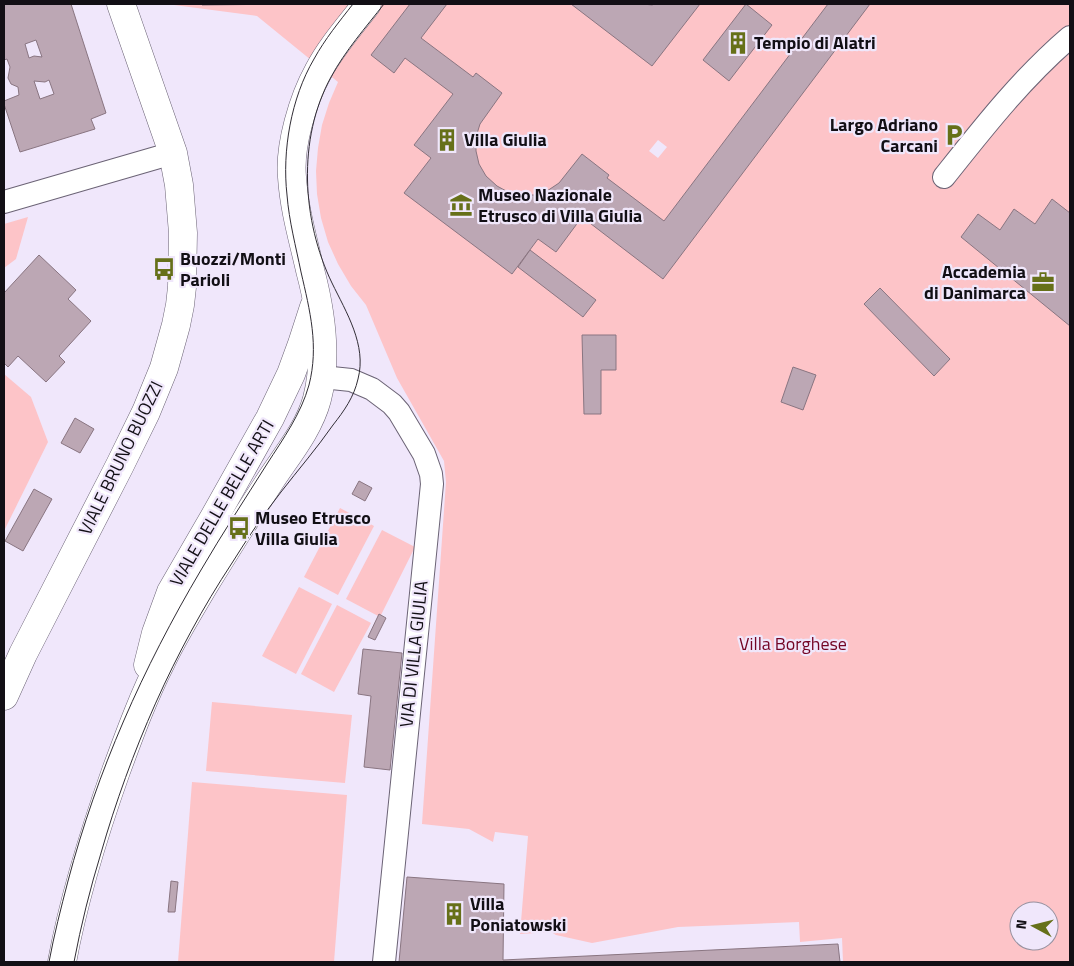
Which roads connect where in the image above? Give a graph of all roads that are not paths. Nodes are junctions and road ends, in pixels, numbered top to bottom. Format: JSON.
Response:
{"nodes":[{"id":1,"x":121,"y":4,"type":"edge"},
{"id":2,"x":367,"y":4,"type":"edge"},
{"id":3,"x":1070,"y":38,"type":"edge"},
{"id":4,"x":173,"y":153,"type":"junction"},
{"id":5,"x":944,"y":177,"type":"dead end"},
{"id":6,"x":4,"y":202,"type":"edge"},
{"id":7,"x":316,"y":296,"type":"junction"},
{"id":8,"x":322,"y":377,"type":"junction"},
{"id":9,"x":4,"y":696,"type":"edge"},
{"id":10,"x":138,"y":713,"type":"junction"},
{"id":11,"x":62,"y":962,"type":"edge"},
{"id":12,"x":384,"y":962,"type":"edge"}],
"edges":[{"from":1,"to":4,"type":"street","name":"VIALE BRUNO BUOZZI"},
{"from":2,"to":7,"type":"street","name":"VIALE DELLE BELLE ARTI"},
{"from":3,"to":5,"type":"street"},
{"from":4,"to":6,"type":"street"},
{"from":4,"to":9,"type":"street","name":"VIALE BRUNO BUOZZI"},
{"from":7,"to":8,"type":"street","name":"VIALE DELLE BELLE ARTI"},
{"from":7,"to":10,"type":"street","name":"VIALE DELLE BELLE ARTI"},
{"from":8,"to":10,"type":"street","name":"VIALE DELLE BELLE ARTI"},
{"from":8,"to":12,"type":"street","name":"VIA DI VILLA GIULIA"},
{"from":10,"to":11,"type":"street","name":"VIALE DELLE BELLE ARTI"}]}
